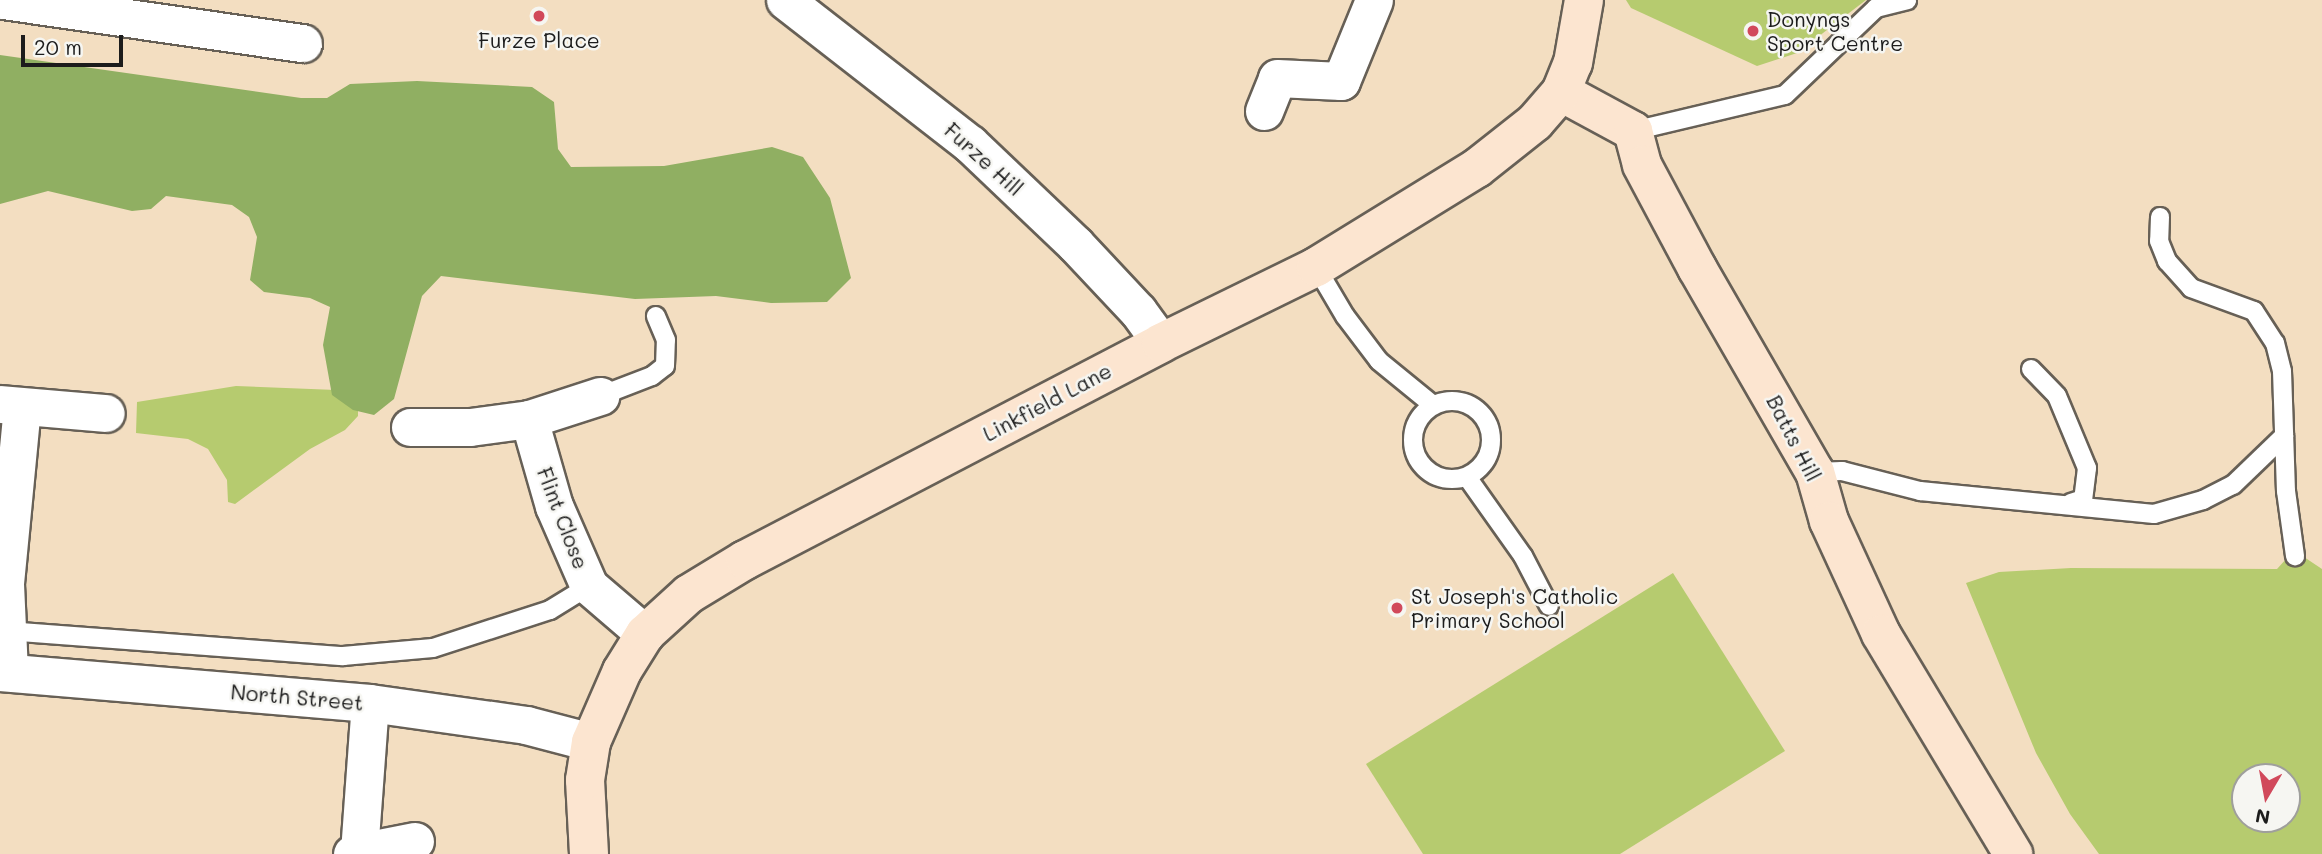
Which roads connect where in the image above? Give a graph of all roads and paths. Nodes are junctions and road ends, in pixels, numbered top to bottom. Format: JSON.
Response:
{"nodes":[{"id":1,"x":3,"y":0,"type":"edge"},
{"id":2,"x":785,"y":0,"type":"edge"},
{"id":3,"x":1374,"y":0,"type":"edge"},
{"id":4,"x":1584,"y":0,"type":"edge"},
{"id":5,"x":1907,"y":0,"type":"edge"},
{"id":6,"x":303,"y":43,"type":"dead end"},
{"id":7,"x":1562,"y":92,"type":"junction"},
{"id":8,"x":1264,"y":111,"type":"dead end"},
{"id":9,"x":1633,"y":131,"type":"junction"},
{"id":10,"x":2160,"y":217,"type":"dead end"},
{"id":11,"x":1317,"y":267,"type":"junction"},
{"id":12,"x":656,"y":316,"type":"dead end"},
{"id":13,"x":1161,"y":342,"type":"junction"},
{"id":14,"x":2031,"y":369,"type":"dead end"},
{"id":15,"x":600,"y":396,"type":"joint"},
{"id":16,"x":11,"y":405,"type":"edge"},
{"id":17,"x":1433,"y":405,"type":"junction"},
{"id":18,"x":106,"y":414,"type":"dead end"},
{"id":19,"x":529,"y":419,"type":"junction"},
{"id":20,"x":410,"y":427,"type":"dead end"},
{"id":21,"x":2284,"y":436,"type":"junction"},
{"id":22,"x":1815,"y":472,"type":"junction"},
{"id":23,"x":1467,"y":477,"type":"junction"},
{"id":24,"x":2071,"y":503,"type":"junction"},
{"id":25,"x":2295,"y":556,"type":"dead end"},
{"id":26,"x":589,"y":586,"type":"junction"},
{"id":27,"x":1549,"y":606,"type":"dead end"},
{"id":28,"x":7,"y":631,"type":"junction"},
{"id":29,"x":645,"y":634,"type":"junction"},
{"id":30,"x":4,"y":672,"type":"edge"},
{"id":31,"x":370,"y":703,"type":"junction"},
{"id":32,"x":591,"y":742,"type":"junction"},
{"id":33,"x":415,"y":841,"type":"dead end"},
{"id":34,"x":356,"y":853,"type":"edge"},
{"id":35,"x":589,"y":854,"type":"edge"},
{"id":36,"x":2013,"y":854,"type":"edge"}],
"edges":[{"from":1,"to":6,"type":"street"},
{"from":2,"to":13,"type":"street","name":"Furze Hill"},
{"from":3,"to":8,"type":"street"},
{"from":4,"to":7,"type":"street","name":"Linkfield Lane"},
{"from":5,"to":9,"type":"lane"},
{"from":7,"to":9,"type":"street"},
{"from":7,"to":11,"type":"street","name":"Linkfield Lane"},
{"from":9,"to":22,"type":"street","name":"Batts Hill"},
{"from":10,"to":21,"type":"lane"},
{"from":11,"to":13,"type":"street","name":"Linkfield Lane"},
{"from":11,"to":17,"type":"lane"},
{"from":12,"to":15,"type":"lane"},
{"from":13,"to":29,"type":"street","name":"Linkfield Lane"},
{"from":14,"to":24,"type":"lane"},
{"from":15,"to":19,"type":"street"},
{"from":16,"to":18,"type":"street"},
{"from":16,"to":28,"type":"street"},
{"from":17,"to":23,"type":"lane"},
{"from":17,"to":23,"type":"lane"},
{"from":19,"to":20,"type":"street"},
{"from":19,"to":26,"type":"street","name":"Flint Close"},
{"from":21,"to":24,"type":"lane"},
{"from":21,"to":25,"type":"lane"},
{"from":22,"to":24,"type":"lane"},
{"from":22,"to":36,"type":"street","name":"Batts Hill"},
{"from":23,"to":27,"type":"lane"},
{"from":26,"to":28,"type":"lane"},
{"from":26,"to":29,"type":"street","name":"Flint Close"},
{"from":28,"to":30,"type":"street"},
{"from":29,"to":32,"type":"street","name":"Linkfield Lane"},
{"from":30,"to":31,"type":"street","name":"North Street"},
{"from":31,"to":32,"type":"street","name":"North Street"},
{"from":31,"to":34,"type":"street"},
{"from":32,"to":35,"type":"street","name":"Linkfield Lane"},
{"from":33,"to":34,"type":"street"}]}
